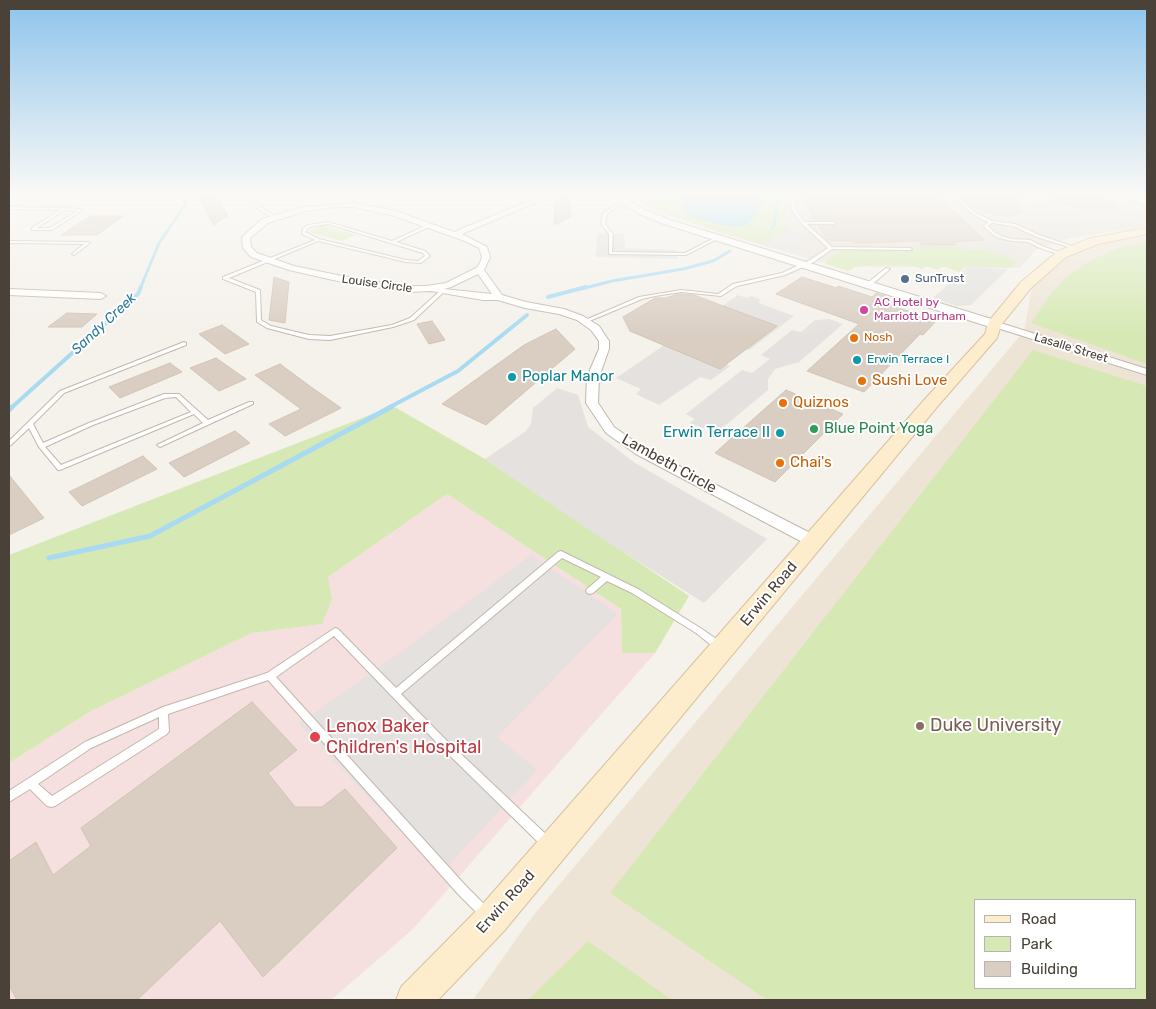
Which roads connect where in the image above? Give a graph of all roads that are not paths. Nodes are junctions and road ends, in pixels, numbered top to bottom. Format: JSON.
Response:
{"nodes":[{"id":1,"x":15,"y":242,"type":"edge"},
{"id":2,"x":21,"y":242,"type":"edge"},
{"id":3,"x":246,"y":242,"type":"edge"},
{"id":4,"x":313,"y":242,"type":"edge"},
{"id":5,"x":327,"y":242,"type":"edge"},
{"id":6,"x":392,"y":242,"type":"edge"},
{"id":7,"x":472,"y":242,"type":"edge"},
{"id":8,"x":611,"y":242,"type":"edge"},
{"id":9,"x":709,"y":242,"type":"edge"},
{"id":10,"x":730,"y":242,"type":"edge"},
{"id":11,"x":824,"y":242,"type":"edge"},
{"id":12,"x":1032,"y":242,"type":"edge"},
{"id":13,"x":1057,"y":242,"type":"edge"},
{"id":14,"x":1092,"y":242,"type":"edge"},
{"id":15,"x":9,"y":245,"type":"edge"},
{"id":16,"x":831,"y":248,"type":"junction"},
{"id":17,"x":910,"y":248,"type":"dead end"},
{"id":18,"x":1076,"y":248,"type":"junction"},
{"id":19,"x":74,"y":254,"type":"dead end"},
{"id":20,"x":1062,"y":254,"type":"junction"},
{"id":21,"x":268,"y":260,"type":"junction"},
{"id":22,"x":801,"y":264,"type":"junction"},
{"id":23,"x":888,"y":269,"type":"dead end"},
{"id":24,"x":479,"y":270,"type":"junction"},
{"id":25,"x":867,"y":286,"type":"junction"},
{"id":26,"x":426,"y":289,"type":"junction"},
{"id":27,"x":9,"y":292,"type":"edge"},
{"id":28,"x":443,"y":292,"type":"junction"},
{"id":29,"x":101,"y":296,"type":"dead end"},
{"id":30,"x":499,"y":297,"type":"junction"},
{"id":31,"x":585,"y":321,"type":"junction"},
{"id":32,"x":994,"y":324,"type":"junction"},
{"id":33,"x":184,"y":344,"type":"dead end"},
{"id":34,"x":1147,"y":372,"type":"edge"},
{"id":35,"x":251,"y":403,"type":"dead end"},
{"id":36,"x":195,"y":412,"type":"junction"},
{"id":37,"x":207,"y":423,"type":"junction"},
{"id":38,"x":30,"y":425,"type":"junction"},
{"id":39,"x":9,"y":444,"type":"edge"},
{"id":40,"x":160,"y":445,"type":"dead end"},
{"id":41,"x":41,"y":446,"type":"junction"},
{"id":42,"x":813,"y":541,"type":"junction"},
{"id":43,"x":606,"y":577,"type":"junction"},
{"id":44,"x":590,"y":591,"type":"dead end"},
{"id":45,"x":723,"y":649,"type":"junction"},
{"id":46,"x":270,"y":676,"type":"junction"},
{"id":47,"x":396,"y":692,"type":"junction"},
{"id":48,"x":163,"y":711,"type":"junction"},
{"id":49,"x":30,"y":783,"type":"junction"},
{"id":50,"x":9,"y":798,"type":"edge"},
{"id":51,"x":553,"y":849,"type":"junction"},
{"id":52,"x":492,"y":919,"type":"junction"},
{"id":53,"x":414,"y":1000,"type":"edge"}],
"edges":[{"from":1,"to":15,"type":"lane"},
{"from":2,"to":19,"type":"lane"},
{"from":3,"to":21,"type":"street","name":"Louise Circle"},
{"from":4,"to":21,"type":"lane"},
{"from":5,"to":6,"type":"lane"},
{"from":7,"to":24,"type":"street","name":"Louise Circle"},
{"from":8,"to":9,"type":"lane"},
{"from":10,"to":22,"type":"street"},
{"from":11,"to":16,"type":"lane"},
{"from":12,"to":20,"type":"lane"},
{"from":13,"to":18,"type":"lane"},
{"from":14,"to":18,"type":"main road","name":"Erwin Road"},
{"from":16,"to":17,"type":"lane"},
{"from":16,"to":22,"type":"lane"},
{"from":18,"to":20,"type":"main road","name":"Erwin Road"},
{"from":20,"to":32,"type":"main road","name":"Erwin Road"},
{"from":21,"to":26,"type":"street","name":"Louise Circle"},
{"from":21,"to":28,"type":"lane"},
{"from":22,"to":25,"type":"street"},
{"from":22,"to":31,"type":"lane"},
{"from":23,"to":25,"type":"lane"},
{"from":24,"to":26,"type":"street","name":"Louise Circle"},
{"from":24,"to":30,"type":"street"},
{"from":25,"to":32,"type":"street"},
{"from":26,"to":28,"type":"street","name":"Lambeth Circle"},
{"from":27,"to":29,"type":"street"},
{"from":28,"to":30,"type":"street","name":"Lambeth Circle"},
{"from":30,"to":31,"type":"street","name":"Lambeth Circle"},
{"from":31,"to":42,"type":"street","name":"Lambeth Circle"},
{"from":32,"to":34,"type":"street","name":"Lasalle Street"},
{"from":32,"to":42,"type":"main road","name":"Erwin Road"},
{"from":33,"to":38,"type":"lane"},
{"from":35,"to":37,"type":"lane"},
{"from":36,"to":37,"type":"lane"},
{"from":36,"to":41,"type":"lane"},
{"from":36,"to":41,"type":"lane"},
{"from":37,"to":40,"type":"lane"},
{"from":38,"to":39,"type":"lane"},
{"from":38,"to":41,"type":"lane"},
{"from":42,"to":45,"type":"main road","name":"Erwin Road"},
{"from":43,"to":44,"type":"lane"},
{"from":43,"to":45,"type":"lane"},
{"from":43,"to":47,"type":"lane"},
{"from":45,"to":51,"type":"main road","name":"Erwin Road"},
{"from":46,"to":47,"type":"lane"},
{"from":46,"to":48,"type":"lane"},
{"from":46,"to":52,"type":"lane"},
{"from":47,"to":51,"type":"lane"},
{"from":48,"to":49,"type":"lane"},
{"from":48,"to":49,"type":"lane"},
{"from":49,"to":50,"type":"lane"},
{"from":51,"to":52,"type":"main road","name":"Erwin Road"},
{"from":52,"to":53,"type":"main road","name":"Erwin Road"}]}
